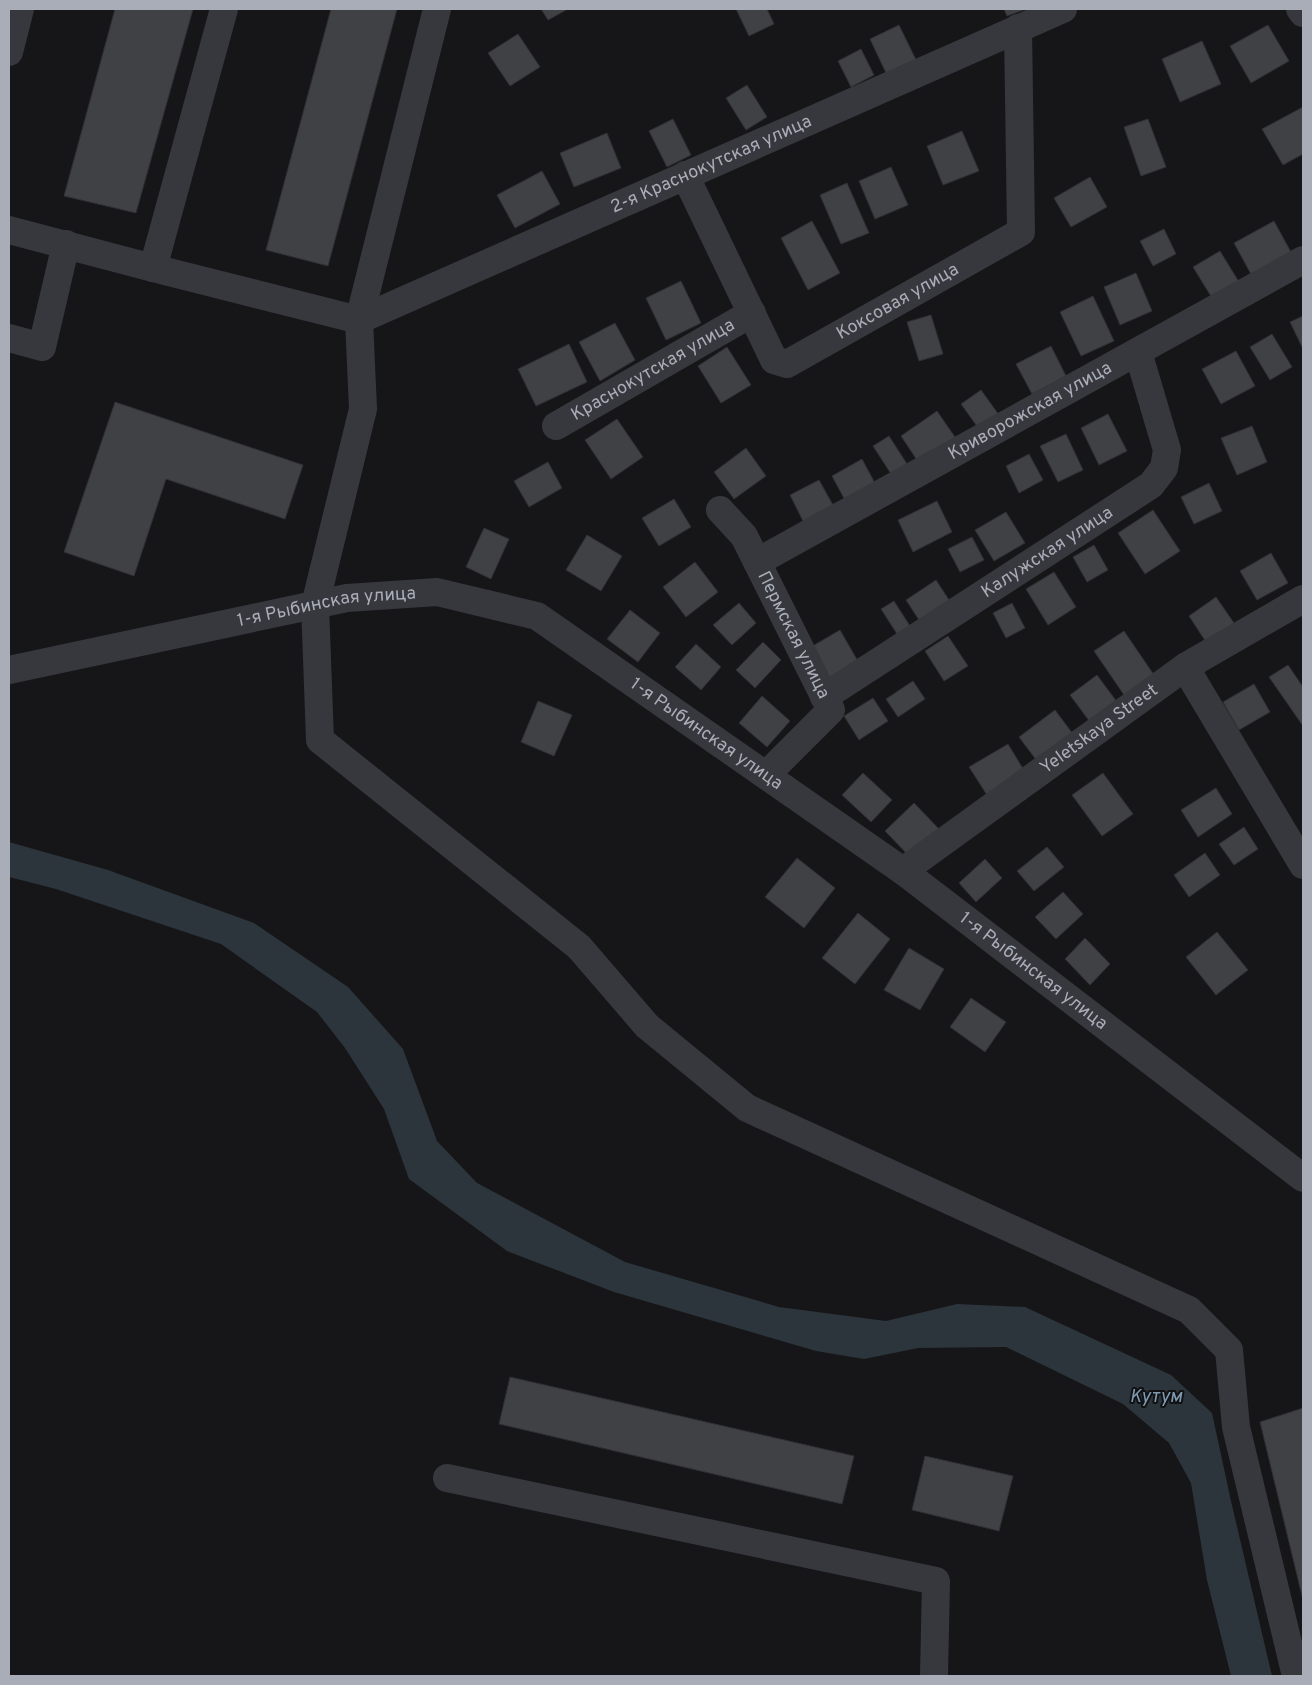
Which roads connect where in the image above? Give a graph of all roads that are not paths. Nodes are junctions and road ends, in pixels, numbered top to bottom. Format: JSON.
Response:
{"nodes":[{"id":1,"x":20,"y":9,"type":"edge"},
{"id":2,"x":224,"y":9,"type":"edge"},
{"id":3,"x":437,"y":9,"type":"edge"},
{"id":4,"x":1062,"y":9,"type":"edge"},
{"id":5,"x":1300,"y":9,"type":"edge"},
{"id":6,"x":1303,"y":13,"type":"edge"},
{"id":7,"x":1018,"y":28,"type":"junction"},
{"id":8,"x":9,"y":52,"type":"edge"},
{"id":9,"x":685,"y":175,"type":"junction"},
{"id":10,"x":9,"y":230,"type":"edge"},
{"id":11,"x":66,"y":244,"type":"junction"},
{"id":12,"x":1303,"y":260,"type":"edge"},
{"id":13,"x":153,"y":268,"type":"junction"},
{"id":14,"x":752,"y":313,"type":"junction"},
{"id":15,"x":359,"y":320,"type":"junction"},
{"id":16,"x":9,"y":338,"type":"edge"},
{"id":17,"x":1138,"y":352,"type":"junction"},
{"id":18,"x":556,"y":426,"type":"dead end"},
{"id":19,"x":720,"y":510,"type":"dead end"},
{"id":20,"x":757,"y":562,"type":"junction"},
{"id":21,"x":1303,"y":599,"type":"edge"},
{"id":22,"x":315,"y":605,"type":"junction"},
{"id":23,"x":1185,"y":667,"type":"junction"},
{"id":24,"x":9,"y":670,"type":"edge"},
{"id":25,"x":824,"y":697,"type":"junction"},
{"id":26,"x":766,"y":775,"type":"junction"},
{"id":27,"x":1303,"y":865,"type":"edge"},
{"id":28,"x":903,"y":871,"type":"junction"},
{"id":29,"x":1303,"y":1178,"type":"edge"},
{"id":30,"x":447,"y":1478,"type":"dead end"},
{"id":31,"x":934,"y":1676,"type":"edge"},
{"id":32,"x":1296,"y":1676,"type":"edge"}],
"edges":[{"from":1,"to":8,"type":"street"},
{"from":2,"to":13,"type":"street"},
{"from":3,"to":15,"type":"street"},
{"from":4,"to":7,"type":"street","name":"2-я Краснокутская улица"},
{"from":5,"to":6,"type":"street"},
{"from":7,"to":9,"type":"street","name":"2-я Краснокутская улица"},
{"from":7,"to":14,"type":"street","name":"Коксовая улица"},
{"from":9,"to":14,"type":"street","name":"Коксовая улица"},
{"from":9,"to":15,"type":"street","name":"2-я Краснокутская улица"},
{"from":10,"to":11,"type":"street"},
{"from":11,"to":13,"type":"street"},
{"from":11,"to":16,"type":"street"},
{"from":12,"to":17,"type":"street","name":"Криворожская улица"},
{"from":13,"to":15,"type":"street"},
{"from":14,"to":18,"type":"street","name":"Краснокутская улица"},
{"from":15,"to":22,"type":"street"},
{"from":17,"to":20,"type":"street","name":"Криворожская улица"},
{"from":17,"to":25,"type":"street","name":"Калужская улица"},
{"from":19,"to":20,"type":"street","name":"Пермская улица"},
{"from":20,"to":25,"type":"street","name":"Пермская улица"},
{"from":21,"to":23,"type":"street","name":"Yeletskaya Street"},
{"from":22,"to":24,"type":"street","name":"1-я Рыбинская улица"},
{"from":22,"to":26,"type":"street","name":"1-я Рыбинская улица"},
{"from":22,"to":32,"type":"street"},
{"from":23,"to":27,"type":"street"},
{"from":23,"to":28,"type":"street","name":"Yeletskaya Street"},
{"from":25,"to":26,"type":"street","name":"Пермская улица"},
{"from":26,"to":28,"type":"street","name":"1-я Рыбинская улица"},
{"from":28,"to":29,"type":"street","name":"1-я Рыбинская улица"},
{"from":30,"to":31,"type":"street"}]}
